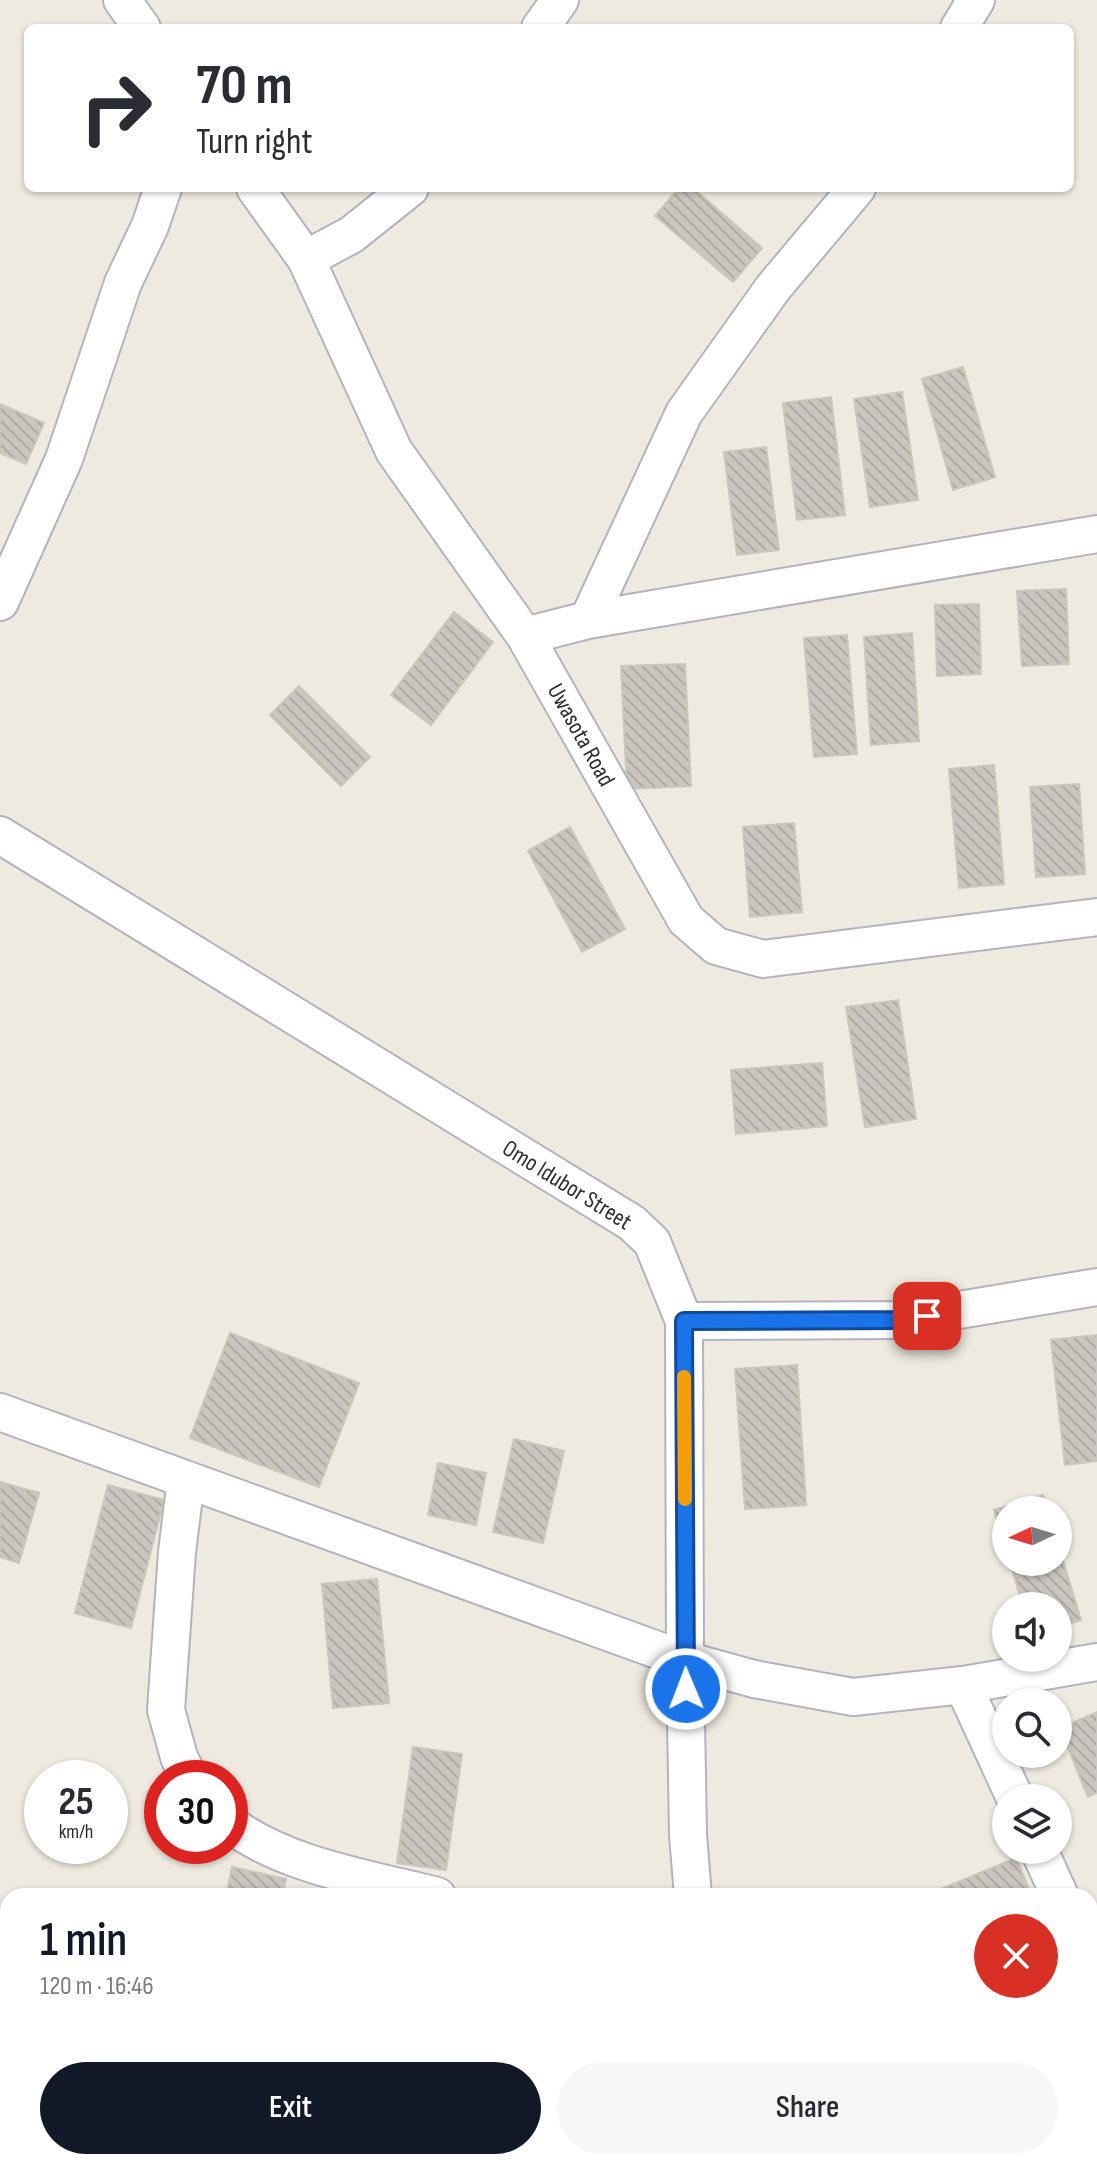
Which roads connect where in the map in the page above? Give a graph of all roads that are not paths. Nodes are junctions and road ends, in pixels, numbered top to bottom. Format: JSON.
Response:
{"nodes":[{"id":1,"x":122,"y":0,"type":"edge"},
{"id":2,"x":560,"y":0,"type":"edge"},
{"id":3,"x":976,"y":0,"type":"edge"},
{"id":4,"x":139,"y":24,"type":"edge"},
{"id":5,"x":543,"y":24,"type":"edge"},
{"id":6,"x":961,"y":24,"type":"edge"},
{"id":7,"x":162,"y":192,"type":"edge"},
{"id":8,"x":258,"y":192,"type":"edge"},
{"id":9,"x":405,"y":192,"type":"edge"},
{"id":10,"x":854,"y":192,"type":"edge"},
{"id":11,"x":306,"y":259,"type":"junction"},
{"id":12,"x":1097,"y":534,"type":"edge"},
{"id":13,"x":0,"y":602,"type":"edge"},
{"id":14,"x":588,"y":620,"type":"junction"},
{"id":15,"x":525,"y":636,"type":"junction"},
{"id":16,"x":0,"y":835,"type":"edge"},
{"id":17,"x":1097,"y":917,"type":"edge"},
{"id":18,"x":1097,"y":1287,"type":"edge"},
{"id":19,"x":684,"y":1321,"type":"junction"},
{"id":20,"x":0,"y":1412,"type":"edge"},
{"id":21,"x":186,"y":1480,"type":"junction"},
{"id":22,"x":685,"y":1660,"type":"junction"},
{"id":23,"x":1097,"y":1662,"type":"edge"},
{"id":24,"x":963,"y":1685,"type":"junction"},
{"id":25,"x":180,"y":1760,"type":"edge"},
{"id":26,"x":1009,"y":1784,"type":"edge"},
{"id":27,"x":248,"y":1837,"type":"edge"},
{"id":28,"x":1045,"y":1864,"type":"edge"},
{"id":29,"x":406,"y":1888,"type":"edge"},
{"id":30,"x":692,"y":1888,"type":"edge"},
{"id":31,"x":1056,"y":1888,"type":"edge"}],
"edges":[{"from":1,"to":4,"type":"street"},
{"from":2,"to":5,"type":"street"},
{"from":3,"to":6,"type":"street"},
{"from":7,"to":13,"type":"street"},
{"from":8,"to":11,"type":"street","name":"Uwasota Road"},
{"from":9,"to":11,"type":"street"},
{"from":10,"to":14,"type":"street"},
{"from":11,"to":15,"type":"street","name":"Uwasota Road"},
{"from":12,"to":14,"type":"street"},
{"from":14,"to":15,"type":"street"},
{"from":15,"to":17,"type":"street","name":"Uwasota Road"},
{"from":16,"to":19,"type":"street","name":"Omo Idubor Street"},
{"from":18,"to":19,"type":"street"},
{"from":19,"to":22,"type":"street","name":"Omo Idubor Street"},
{"from":20,"to":21,"type":"street"},
{"from":21,"to":22,"type":"street"},
{"from":21,"to":25,"type":"street"},
{"from":22,"to":24,"type":"street"},
{"from":22,"to":30,"type":"street","name":"Omo Idubor Street"},
{"from":23,"to":24,"type":"street"},
{"from":24,"to":26,"type":"street"},
{"from":27,"to":29,"type":"street"},
{"from":28,"to":31,"type":"street"}]}
